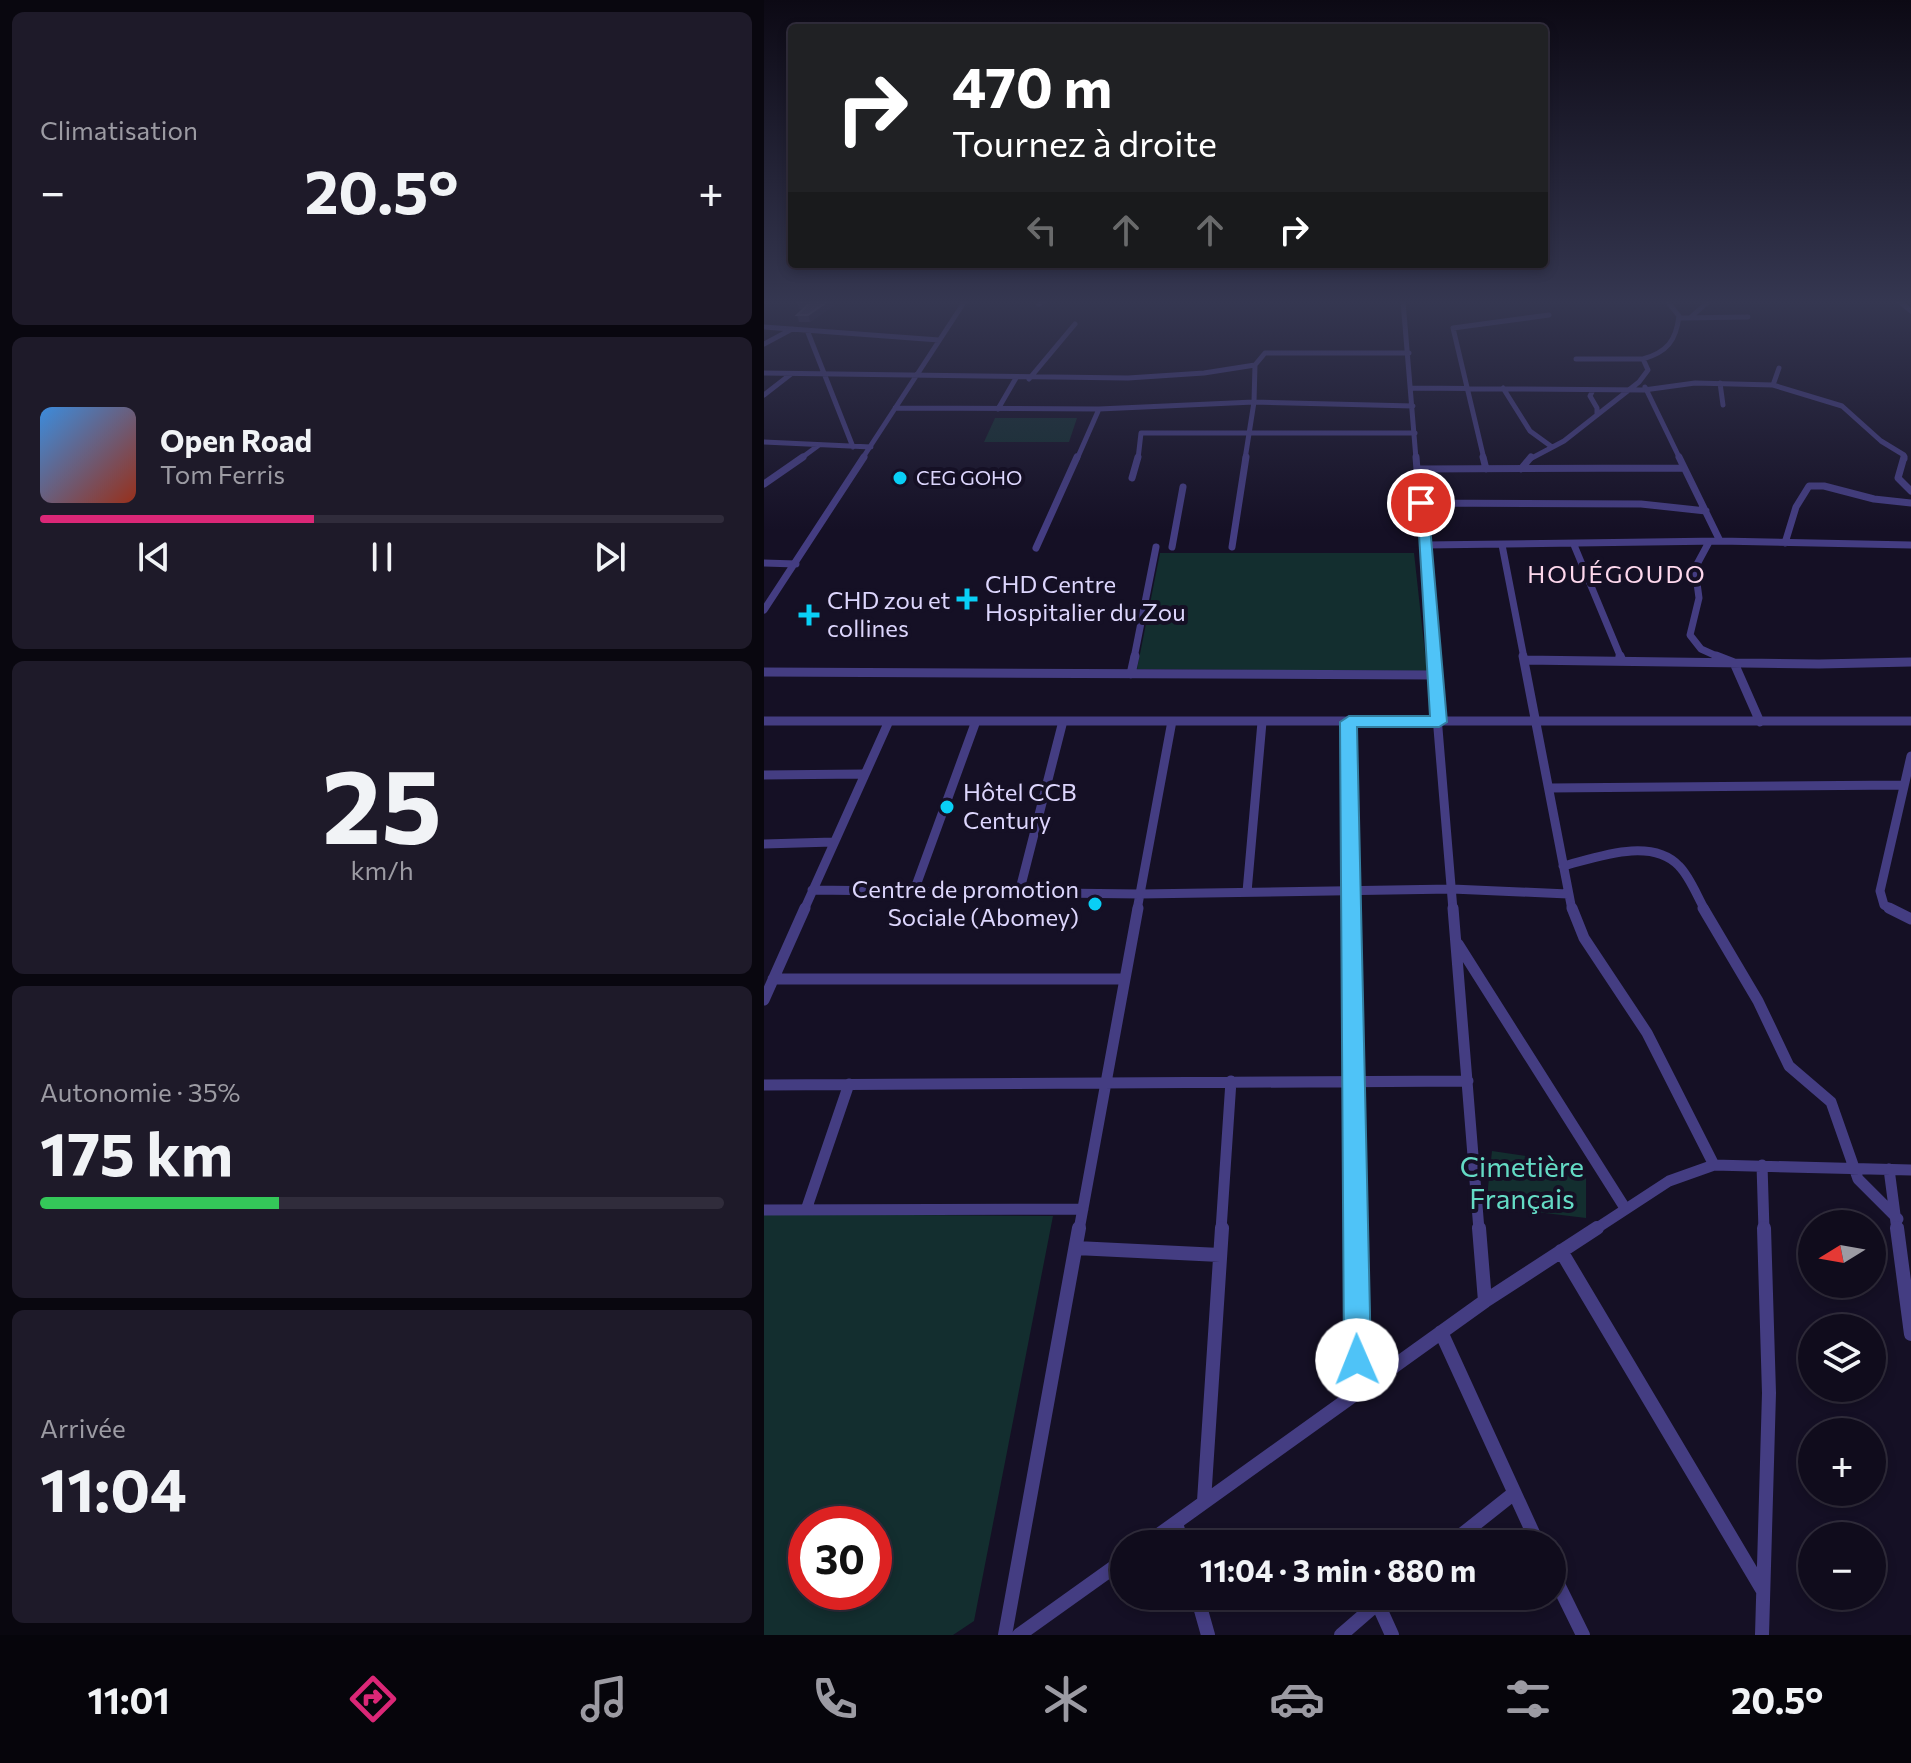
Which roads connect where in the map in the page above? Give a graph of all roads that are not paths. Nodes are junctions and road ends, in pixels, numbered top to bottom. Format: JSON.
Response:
{"nodes":[{"id":1,"x":787,"y":377,"type":"edge"},
{"id":2,"x":826,"y":377,"type":"edge"},
{"id":3,"x":915,"y":377,"type":"edge"},
{"id":4,"x":981,"y":377,"type":"edge"},
{"id":5,"x":1108,"y":377,"type":"edge"},
{"id":6,"x":1255,"y":377,"type":"edge"},
{"id":7,"x":1411,"y":377,"type":"edge"},
{"id":8,"x":1465,"y":377,"type":"edge"},
{"id":9,"x":1643,"y":377,"type":"edge"},
{"id":10,"x":1776,"y":377,"type":"edge"},
{"id":11,"x":1016,"y":378,"type":"junction"},
{"id":12,"x":1029,"y":379,"type":"joint"},
{"id":13,"x":1639,"y":382,"type":"junction"},
{"id":14,"x":1720,"y":383,"type":"junction"},
{"id":15,"x":1773,"y":385,"type":"junction"},
{"id":16,"x":1412,"y":388,"type":"junction"},
{"id":17,"x":1467,"y":388,"type":"junction"},
{"id":18,"x":1503,"y":388,"type":"junction"},
{"id":19,"x":1632,"y":389,"type":"junction"},
{"id":20,"x":1593,"y":390,"type":"junction"},
{"id":21,"x":1648,"y":390,"type":"junction"},
{"id":22,"x":764,"y":395,"type":"edge"},
{"id":23,"x":1254,"y":402,"type":"junction"},
{"id":24,"x":1723,"y":405,"type":"dead end"},
{"id":25,"x":1413,"y":406,"type":"junction"},
{"id":26,"x":895,"y":408,"type":"junction"},
{"id":27,"x":998,"y":409,"type":"junction"},
{"id":28,"x":1099,"y":409,"type":"junction"},
{"id":29,"x":1597,"y":415,"type":"junction"},
{"id":30,"x":1249,"y":433,"type":"junction"},
{"id":31,"x":1415,"y":433,"type":"junction"},
{"id":32,"x":764,"y":442,"type":"edge"},
{"id":33,"x":819,"y":445,"type":"junction"},
{"id":34,"x":853,"y":447,"type":"junction"},
{"id":35,"x":871,"y":447,"type":"junction"},
{"id":36,"x":1552,"y":447,"type":"junction"},
{"id":37,"x":1898,"y":449,"type":"junction"},
{"id":38,"x":1911,"y":449,"type":"edge"},
{"id":39,"x":1683,"y":468,"type":"junction"},
{"id":40,"x":1418,"y":469,"type":"junction"},
{"id":41,"x":1486,"y":469,"type":"junction"},
{"id":42,"x":1521,"y":469,"type":"junction"},
{"id":43,"x":1132,"y":478,"type":"dead end"},
{"id":44,"x":764,"y":484,"type":"edge"},
{"id":45,"x":1183,"y":487,"type":"dead end"},
{"id":46,"x":1911,"y":491,"type":"edge"},
{"id":47,"x":1421,"y":503,"type":"junction"},
{"id":48,"x":1911,"y":503,"type":"edge"},
{"id":49,"x":1706,"y":511,"type":"junction"},
{"id":50,"x":1720,"y":541,"type":"junction"},
{"id":51,"x":1709,"y":542,"type":"junction"},
{"id":52,"x":1785,"y":543,"type":"junction"},
{"id":53,"x":1425,"y":545,"type":"junction"},
{"id":54,"x":1502,"y":545,"type":"junction"},
{"id":55,"x":1574,"y":545,"type":"junction"},
{"id":56,"x":1911,"y":545,"type":"edge"},
{"id":57,"x":1156,"y":547,"type":"dead end"},
{"id":58,"x":1172,"y":547,"type":"dead end"},
{"id":59,"x":1232,"y":547,"type":"dead end"},
{"id":60,"x":1036,"y":548,"type":"dead end"},
{"id":61,"x":764,"y":563,"type":"edge"},
{"id":62,"x":796,"y":564,"type":"junction"},
{"id":63,"x":764,"y":610,"type":"edge"},
{"id":64,"x":1524,"y":660,"type":"junction"},
{"id":65,"x":1622,"y":661,"type":"junction"},
{"id":66,"x":1911,"y":662,"type":"edge"},
{"id":67,"x":1734,"y":663,"type":"junction"},
{"id":68,"x":764,"y":672,"type":"edge"},
{"id":69,"x":1131,"y":674,"type":"junction"},
{"id":70,"x":1435,"y":675,"type":"junction"},
{"id":71,"x":764,"y":721,"type":"edge"},
{"id":72,"x":889,"y":721,"type":"junction"},
{"id":73,"x":976,"y":721,"type":"junction"},
{"id":74,"x":1063,"y":721,"type":"junction"},
{"id":75,"x":1172,"y":721,"type":"junction"},
{"id":76,"x":1911,"y":721,"type":"edge"},
{"id":77,"x":1262,"y":722,"type":"junction"},
{"id":78,"x":1349,"y":722,"type":"junction"},
{"id":79,"x":1439,"y":722,"type":"junction"},
{"id":80,"x":1537,"y":722,"type":"junction"},
{"id":81,"x":1760,"y":722,"type":"junction"},
{"id":82,"x":1911,"y":756,"type":"edge"},
{"id":83,"x":862,"y":774,"type":"junction"},
{"id":84,"x":764,"y":775,"type":"edge"},
{"id":85,"x":1903,"y":785,"type":"junction"},
{"id":86,"x":1550,"y":788,"type":"junction"},
{"id":87,"x":833,"y":842,"type":"junction"},
{"id":88,"x":764,"y":844,"type":"edge"},
{"id":89,"x":1563,"y":866,"type":"junction"},
{"id":90,"x":1452,"y":889,"type":"junction"},
{"id":91,"x":812,"y":890,"type":"junction"},
{"id":92,"x":914,"y":891,"type":"junction"},
{"id":93,"x":1349,"y":891,"type":"junction"},
{"id":94,"x":1247,"y":892,"type":"junction"},
{"id":95,"x":1019,"y":893,"type":"junction"},
{"id":96,"x":1140,"y":894,"type":"junction"},
{"id":97,"x":1568,"y":894,"type":"junction"},
{"id":98,"x":1911,"y":919,"type":"edge"},
{"id":99,"x":1456,"y":941,"type":"junction"},
{"id":100,"x":773,"y":979,"type":"junction"},
{"id":101,"x":1125,"y":979,"type":"junction"},
{"id":102,"x":764,"y":1000,"type":"edge"},
{"id":103,"x":1352,"y":1080,"type":"junction"},
{"id":104,"x":1231,"y":1081,"type":"junction"},
{"id":105,"x":1468,"y":1081,"type":"junction"},
{"id":106,"x":1106,"y":1082,"type":"junction"},
{"id":107,"x":849,"y":1084,"type":"junction"},
{"id":108,"x":764,"y":1085,"type":"edge"},
{"id":109,"x":1714,"y":1165,"type":"junction"},
{"id":110,"x":1762,"y":1165,"type":"junction"},
{"id":111,"x":1852,"y":1167,"type":"junction"},
{"id":112,"x":1889,"y":1169,"type":"junction"},
{"id":113,"x":1911,"y":1170,"type":"edge"},
{"id":114,"x":1625,"y":1208,"type":"junction"},
{"id":115,"x":1083,"y":1209,"type":"junction"},
{"id":116,"x":764,"y":1210,"type":"edge"},
{"id":117,"x":806,"y":1210,"type":"junction"},
{"id":118,"x":1898,"y":1219,"type":"junction"},
{"id":119,"x":1076,"y":1248,"type":"junction"},
{"id":120,"x":1561,"y":1251,"type":"junction"},
{"id":121,"x":1220,"y":1255,"type":"junction"},
{"id":122,"x":1485,"y":1301,"type":"junction"},
{"id":123,"x":1441,"y":1332,"type":"junction"},
{"id":124,"x":1911,"y":1334,"type":"edge"},
{"id":125,"x":1358,"y":1391,"type":"junction"},
{"id":126,"x":1513,"y":1494,"type":"junction"},
{"id":127,"x":1204,"y":1501,"type":"junction"},
{"id":128,"x":1176,"y":1523,"type":"junction"},
{"id":129,"x":1166,"y":1530,"type":"edge"},
{"id":130,"x":1178,"y":1530,"type":"edge"},
{"id":131,"x":1468,"y":1530,"type":"edge"},
{"id":132,"x":1531,"y":1530,"type":"edge"},
{"id":133,"x":1110,"y":1570,"type":"edge"},
{"id":134,"x":1763,"y":1591,"type":"junction"},
{"id":135,"x":1566,"y":1600,"type":"edge"},
{"id":136,"x":1201,"y":1610,"type":"edge"},
{"id":137,"x":1370,"y":1610,"type":"edge"},
{"id":138,"x":1385,"y":1610,"type":"edge"},
{"id":139,"x":1027,"y":1632,"type":"edge"},
{"id":140,"x":1005,"y":1635,"type":"edge"},
{"id":141,"x":1208,"y":1635,"type":"edge"},
{"id":142,"x":1341,"y":1635,"type":"edge"},
{"id":143,"x":1392,"y":1635,"type":"edge"},
{"id":144,"x":1583,"y":1635,"type":"edge"},
{"id":145,"x":1762,"y":1635,"type":"edge"}],
"edges":[{"from":1,"to":22,"type":"street"},
{"from":2,"to":34,"type":"street"},
{"from":3,"to":26,"type":"street"},
{"from":4,"to":11,"type":"street"},
{"from":5,"to":12,"type":"street"},
{"from":6,"to":23,"type":"street"},
{"from":7,"to":16,"type":"street"},
{"from":8,"to":17,"type":"street"},
{"from":9,"to":13,"type":"street"},
{"from":10,"to":15,"type":"street"},
{"from":11,"to":12,"type":"street"},
{"from":11,"to":27,"type":"street"},
{"from":13,"to":19,"type":"street"},
{"from":13,"to":21,"type":"street"},
{"from":14,"to":15,"type":"street"},
{"from":14,"to":21,"type":"street"},
{"from":14,"to":24,"type":"street"},
{"from":15,"to":37,"type":"street"},
{"from":16,"to":17,"type":"street"},
{"from":16,"to":25,"type":"street"},
{"from":17,"to":18,"type":"street"},
{"from":17,"to":41,"type":"street"},
{"from":18,"to":20,"type":"street"},
{"from":18,"to":36,"type":"street"},
{"from":19,"to":20,"type":"street"},
{"from":19,"to":21,"type":"street"},
{"from":19,"to":29,"type":"street"},
{"from":20,"to":29,"type":"street"},
{"from":21,"to":39,"type":"street"},
{"from":23,"to":25,"type":"street"},
{"from":23,"to":28,"type":"street"},
{"from":23,"to":30,"type":"street"},
{"from":25,"to":31,"type":"street"},
{"from":26,"to":27,"type":"street"},
{"from":26,"to":35,"type":"street"},
{"from":27,"to":28,"type":"street"},
{"from":28,"to":60,"type":"street"},
{"from":29,"to":36,"type":"street"},
{"from":30,"to":31,"type":"street"},
{"from":30,"to":43,"type":"street"},
{"from":30,"to":59,"type":"street"},
{"from":31,"to":40,"type":"street"},
{"from":32,"to":33,"type":"street"},
{"from":33,"to":34,"type":"street"},
{"from":33,"to":44,"type":"street"},
{"from":34,"to":35,"type":"street"},
{"from":35,"to":62,"type":"street"},
{"from":36,"to":42,"type":"street"},
{"from":37,"to":38,"type":"street"},
{"from":37,"to":46,"type":"street"},
{"from":39,"to":42,"type":"street"},
{"from":39,"to":49,"type":"street"},
{"from":40,"to":41,"type":"street"},
{"from":40,"to":47,"type":"street"},
{"from":41,"to":42,"type":"street"},
{"from":45,"to":58,"type":"street"},
{"from":47,"to":49,"type":"street"},
{"from":47,"to":53,"type":"street"},
{"from":48,"to":52,"type":"street"},
{"from":49,"to":50,"type":"street"},
{"from":50,"to":51,"type":"street"},
{"from":50,"to":52,"type":"street"},
{"from":51,"to":55,"type":"street"},
{"from":51,"to":67,"type":"street"},
{"from":52,"to":56,"type":"street"},
{"from":53,"to":54,"type":"street"},
{"from":53,"to":70,"type":"street"},
{"from":54,"to":55,"type":"street"},
{"from":54,"to":64,"type":"street"},
{"from":55,"to":65,"type":"street"},
{"from":57,"to":69,"type":"street"},
{"from":61,"to":62,"type":"street"},
{"from":62,"to":63,"type":"street"},
{"from":64,"to":65,"type":"street"},
{"from":64,"to":80,"type":"street"},
{"from":65,"to":67,"type":"street"},
{"from":66,"to":67,"type":"street"},
{"from":67,"to":81,"type":"street"},
{"from":68,"to":69,"type":"street"},
{"from":69,"to":70,"type":"street"},
{"from":70,"to":79,"type":"street"},
{"from":71,"to":72,"type":"street"},
{"from":72,"to":73,"type":"street"},
{"from":72,"to":83,"type":"street"},
{"from":73,"to":74,"type":"street"},
{"from":73,"to":92,"type":"street"},
{"from":74,"to":75,"type":"street"},
{"from":74,"to":95,"type":"street"},
{"from":75,"to":77,"type":"street"},
{"from":75,"to":96,"type":"street"},
{"from":76,"to":81,"type":"street"},
{"from":77,"to":78,"type":"street"},
{"from":77,"to":94,"type":"street"},
{"from":78,"to":79,"type":"street"},
{"from":78,"to":93,"type":"street"},
{"from":79,"to":80,"type":"street"},
{"from":79,"to":90,"type":"street"},
{"from":80,"to":81,"type":"street"},
{"from":80,"to":86,"type":"street"},
{"from":82,"to":85,"type":"street"},
{"from":83,"to":84,"type":"street"},
{"from":83,"to":87,"type":"street"},
{"from":85,"to":86,"type":"street"},
{"from":85,"to":98,"type":"street"},
{"from":86,"to":89,"type":"street"},
{"from":87,"to":88,"type":"street"},
{"from":87,"to":91,"type":"street"},
{"from":89,"to":97,"type":"street"},
{"from":89,"to":111,"type":"street"},
{"from":90,"to":93,"type":"street"},
{"from":90,"to":97,"type":"street"},
{"from":90,"to":99,"type":"street"},
{"from":91,"to":92,"type":"street"},
{"from":91,"to":100,"type":"street"},
{"from":92,"to":95,"type":"street"},
{"from":93,"to":94,"type":"street"},
{"from":93,"to":103,"type":"street"},
{"from":94,"to":96,"type":"street"},
{"from":95,"to":96,"type":"street"},
{"from":96,"to":101,"type":"street"},
{"from":97,"to":109,"type":"street"},
{"from":99,"to":105,"type":"street"},
{"from":99,"to":114,"type":"street"},
{"from":100,"to":101,"type":"street"},
{"from":100,"to":102,"type":"street"},
{"from":101,"to":106,"type":"street"},
{"from":103,"to":104,"type":"street"},
{"from":103,"to":105,"type":"street"},
{"from":103,"to":125,"type":"street"},
{"from":104,"to":106,"type":"street"},
{"from":104,"to":121,"type":"street"},
{"from":105,"to":122,"type":"street"},
{"from":106,"to":107,"type":"street"},
{"from":106,"to":115,"type":"street"},
{"from":107,"to":108,"type":"street"},
{"from":107,"to":117,"type":"street"},
{"from":109,"to":110,"type":"street"},
{"from":109,"to":114,"type":"street"},
{"from":110,"to":111,"type":"street"},
{"from":110,"to":134,"type":"street"},
{"from":111,"to":112,"type":"street"},
{"from":111,"to":118,"type":"street"},
{"from":112,"to":113,"type":"street"},
{"from":112,"to":118,"type":"street"},
{"from":114,"to":120,"type":"street"},
{"from":115,"to":117,"type":"street"},
{"from":115,"to":119,"type":"street"},
{"from":116,"to":117,"type":"street"},
{"from":118,"to":124,"type":"street"},
{"from":119,"to":121,"type":"street"},
{"from":119,"to":140,"type":"street"},
{"from":120,"to":122,"type":"street"},
{"from":120,"to":134,"type":"street"},
{"from":121,"to":127,"type":"street"},
{"from":122,"to":123,"type":"street"},
{"from":123,"to":125,"type":"street"},
{"from":123,"to":126,"type":"street"},
{"from":125,"to":127,"type":"street"},
{"from":126,"to":131,"type":"street"},
{"from":126,"to":132,"type":"street"},
{"from":127,"to":128,"type":"street"},
{"from":128,"to":129,"type":"street"},
{"from":128,"to":130,"type":"street"},
{"from":133,"to":139,"type":"street"},
{"from":134,"to":145,"type":"street"},
{"from":135,"to":144,"type":"street"},
{"from":136,"to":141,"type":"street"},
{"from":137,"to":142,"type":"street"},
{"from":138,"to":143,"type":"street"}]}
